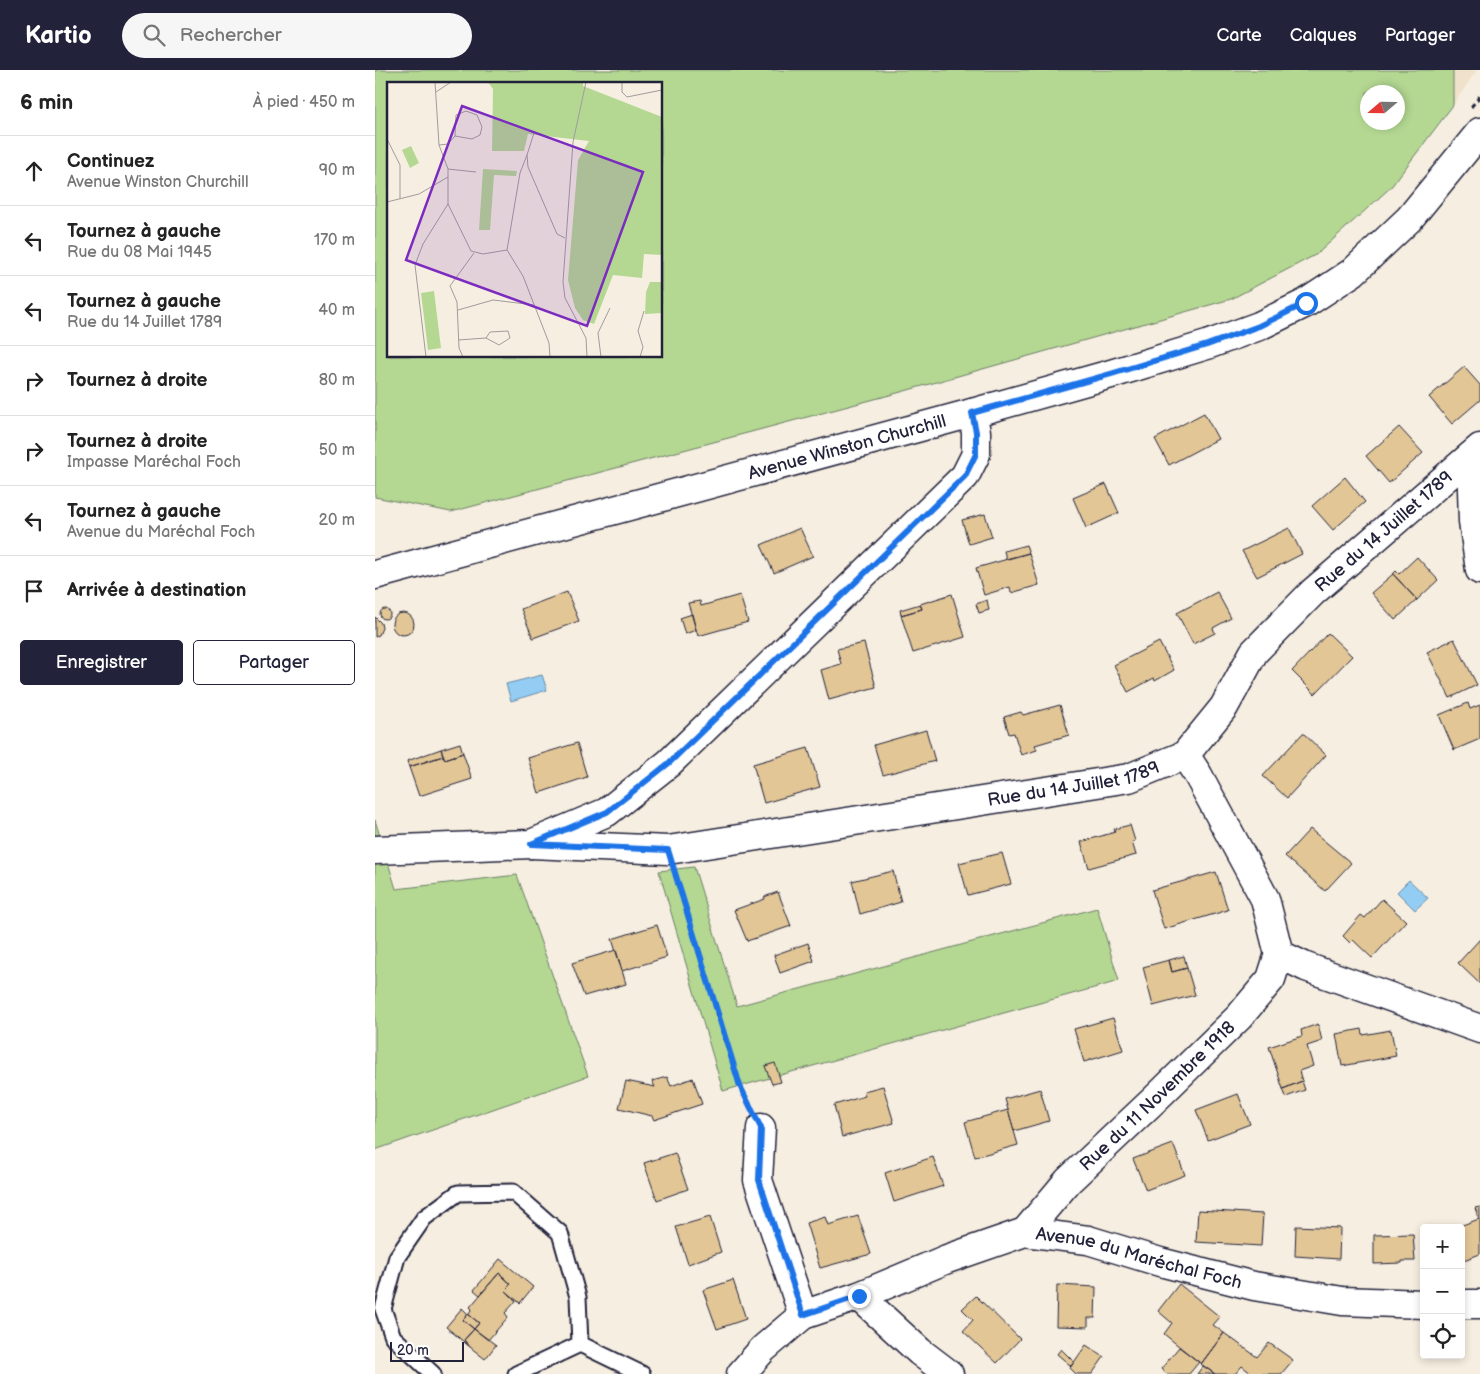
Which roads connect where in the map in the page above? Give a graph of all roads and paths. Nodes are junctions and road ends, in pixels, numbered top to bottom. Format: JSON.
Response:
{"nodes":[{"id":1,"x":1480,"y":96,"type":"edge"},
{"id":2,"x":1473,"y":123,"type":"edge"},
{"id":3,"x":972,"y":413,"type":"junction"},
{"id":4,"x":1475,"y":452,"type":"edge"},
{"id":5,"x":1480,"y":570,"type":"edge"},
{"id":6,"x":375,"y":575,"type":"edge"},
{"id":7,"x":1185,"y":755,"type":"junction"},
{"id":8,"x":531,"y":844,"type":"junction"},
{"id":9,"x":375,"y":850,"type":"edge"},
{"id":10,"x":668,"y":850,"type":"junction"},
{"id":11,"x":1279,"y":954,"type":"junction"},
{"id":12,"x":1480,"y":1029,"type":"edge"},
{"id":13,"x":761,"y":1128,"type":"joint"},
{"id":14,"x":1025,"y":1232,"type":"junction"},
{"id":15,"x":859,"y":1296,"type":"junction"},
{"id":16,"x":1420,"y":1304,"type":"edge"},
{"id":17,"x":1465,"y":1304,"type":"edge"},
{"id":18,"x":1480,"y":1304,"type":"edge"},
{"id":19,"x":803,"y":1315,"type":"junction"},
{"id":20,"x":580,"y":1344,"type":"junction"},
{"id":21,"x":433,"y":1374,"type":"edge"},
{"id":22,"x":516,"y":1374,"type":"edge"},
{"id":23,"x":643,"y":1374,"type":"edge"},
{"id":24,"x":741,"y":1374,"type":"edge"},
{"id":25,"x":949,"y":1374,"type":"edge"}],
"edges":[{"from":1,"to":2,"type":"path"},
{"from":2,"to":3,"type":"street","name":"Avenue Winston Churchill"},
{"from":3,"to":6,"type":"street","name":"Avenue Winston Churchill"},
{"from":3,"to":8,"type":"street"},
{"from":4,"to":5,"type":"street"},
{"from":4,"to":7,"type":"street","name":"Rue du 14 Juillet 1789"},
{"from":7,"to":10,"type":"street","name":"Rue du 14 Juillet 1789"},
{"from":7,"to":11,"type":"street"},
{"from":8,"to":9,"type":"street","name":"Rue du 14 Juillet 1789"},
{"from":8,"to":10,"type":"street","name":"Rue du 14 Juillet 1789"},
{"from":10,"to":13,"type":"path"},
{"from":11,"to":12,"type":"street"},
{"from":11,"to":14,"type":"street","name":"Rue du 11 Novembre 1918"},
{"from":13,"to":19,"type":"street"},
{"from":14,"to":15,"type":"street","name":"Avenue du Maréchal Foch"},
{"from":14,"to":16,"type":"street","name":"Avenue du Maréchal Foch"},
{"from":15,"to":19,"type":"street","name":"Avenue du Maréchal Foch"},
{"from":15,"to":25,"type":"street"},
{"from":17,"to":18,"type":"street"},
{"from":19,"to":24,"type":"street","name":"Avenue du Maréchal Foch"},
{"from":20,"to":21,"type":"lane"},
{"from":20,"to":22,"type":"lane"},
{"from":20,"to":23,"type":"lane"}]}
